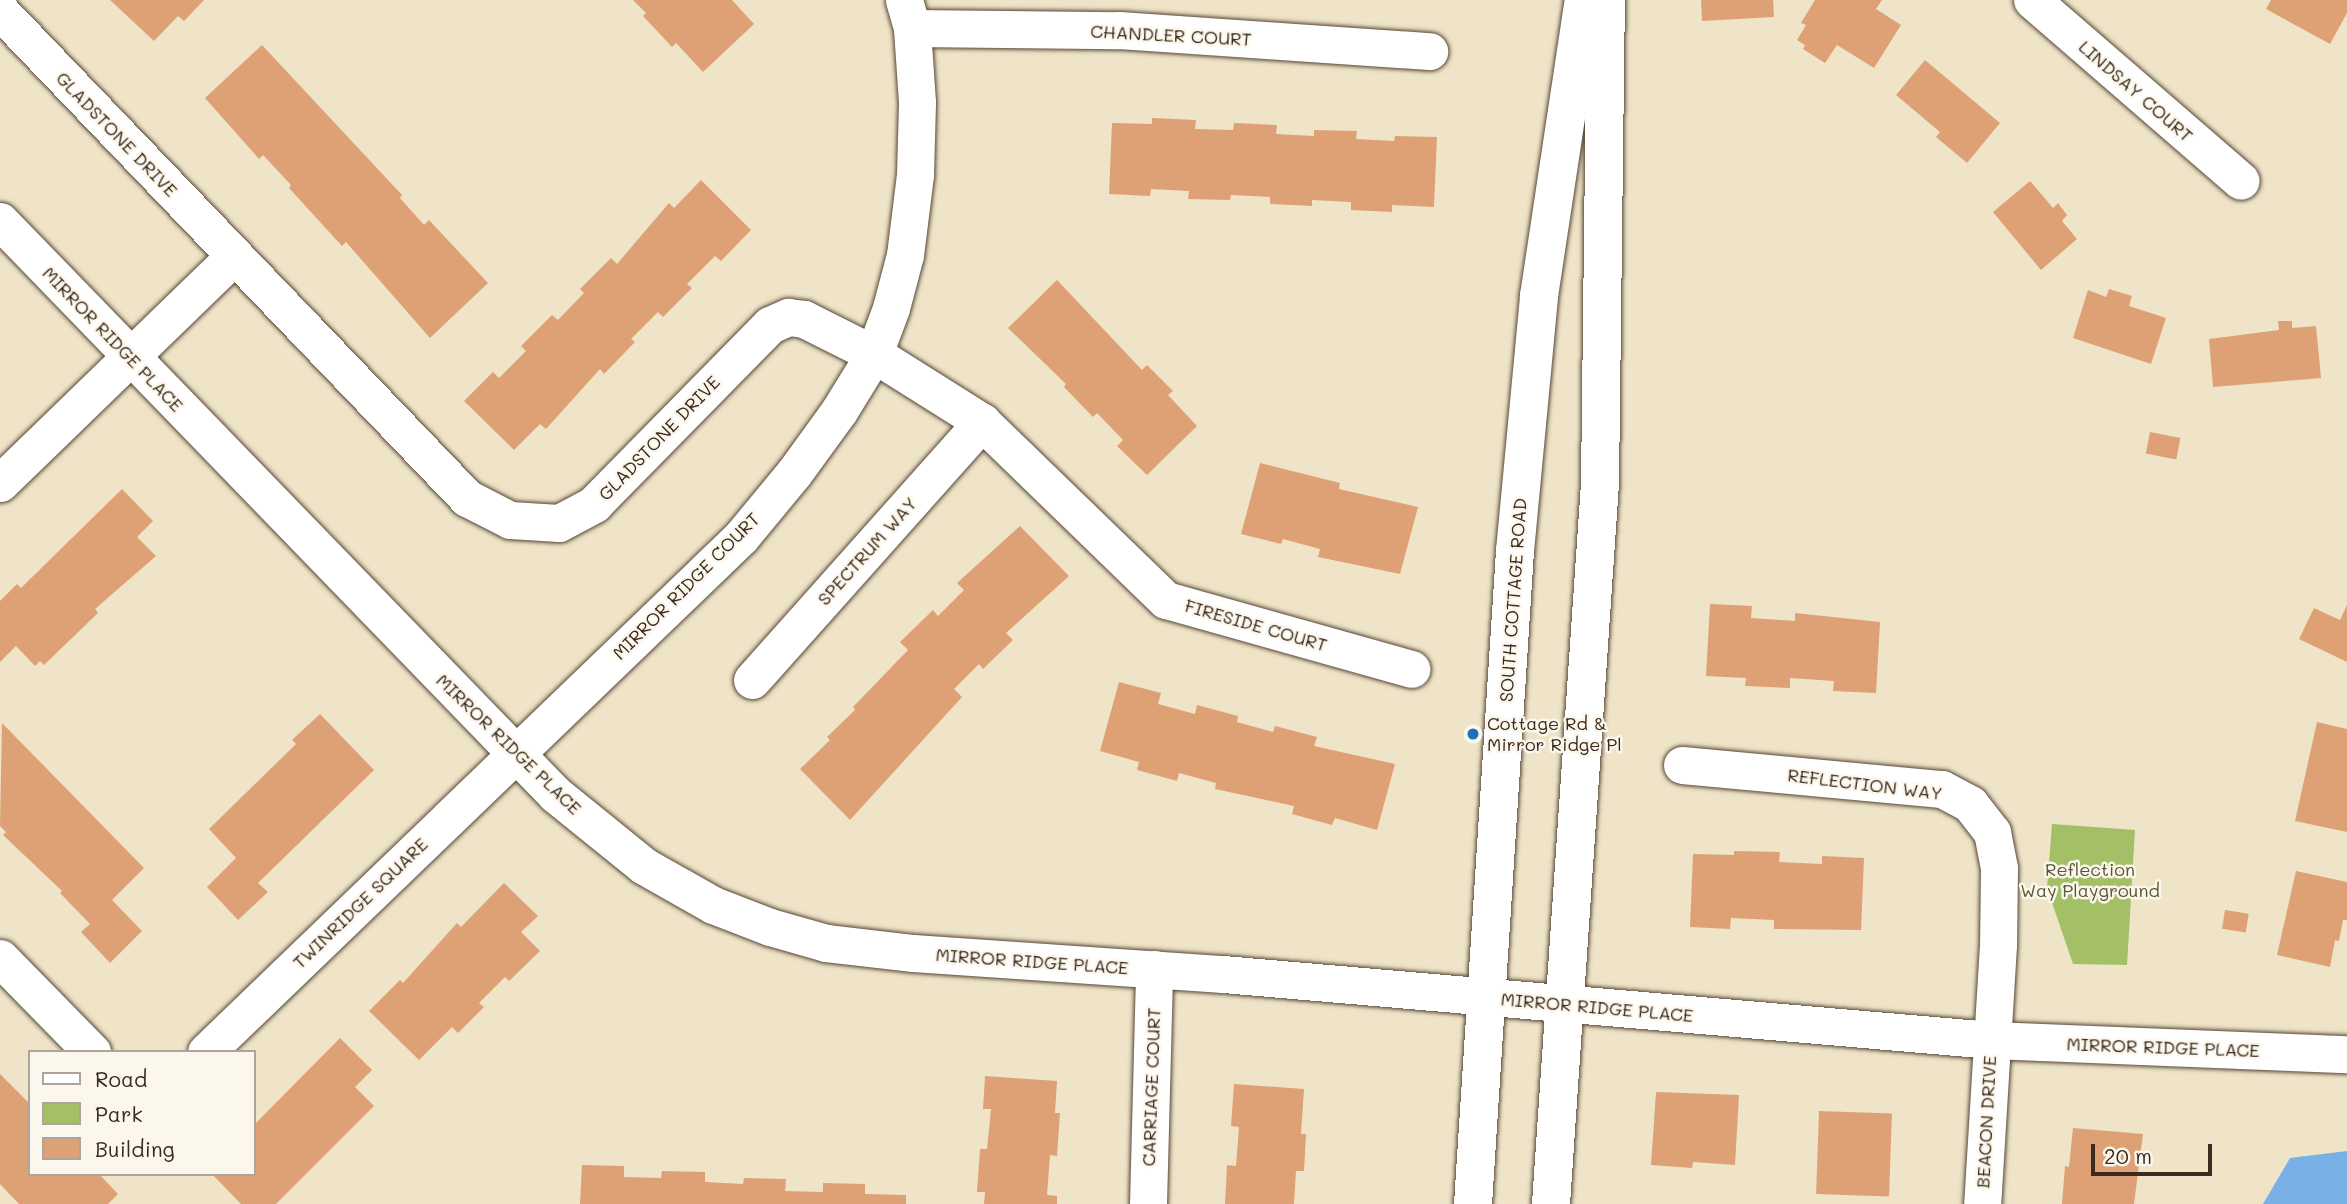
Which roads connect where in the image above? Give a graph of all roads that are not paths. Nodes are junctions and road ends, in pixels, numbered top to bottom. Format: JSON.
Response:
{"nodes":[{"id":1,"x":1584,"y":0,"type":"edge"},
{"id":2,"x":1606,"y":0,"type":"edge"},
{"id":3,"x":2032,"y":0,"type":"edge"},
{"id":4,"x":0,"y":11,"type":"edge"},
{"id":5,"x":908,"y":14,"type":"edge"},
{"id":6,"x":1429,"y":51,"type":"dead end"},
{"id":7,"x":2241,"y":181,"type":"dead end"},
{"id":8,"x":0,"y":221,"type":"edge"},
{"id":9,"x":233,"y":257,"type":"junction"},
{"id":10,"x":874,"y":354,"type":"junction"},
{"id":11,"x":129,"y":357,"type":"junction"},
{"id":12,"x":982,"y":422,"type":"junction"},
{"id":13,"x":0,"y":483,"type":"edge"},
{"id":14,"x":1411,"y":669,"type":"dead end"},
{"id":15,"x":752,"y":680,"type":"dead end"},
{"id":16,"x":514,"y":754,"type":"junction"},
{"id":17,"x":1682,"y":765,"type":"dead end"},
{"id":18,"x":0,"y":958,"type":"edge"},
{"id":19,"x":1154,"y":970,"type":"junction"},
{"id":20,"x":1487,"y":998,"type":"junction"},
{"id":21,"x":1563,"y":1004,"type":"junction"},
{"id":22,"x":1991,"y":1040,"type":"junction"},
{"id":23,"x":90,"y":1050,"type":"edge"},
{"id":24,"x":208,"y":1050,"type":"edge"},
{"id":25,"x":2347,"y":1054,"type":"edge"},
{"id":26,"x":1148,"y":1204,"type":"edge"},
{"id":27,"x":1473,"y":1204,"type":"edge"},
{"id":28,"x":1551,"y":1204,"type":"edge"},
{"id":29,"x":1982,"y":1204,"type":"edge"}],
"edges":[{"from":1,"to":20,"type":"street","name":"SOUTH COTTAGE ROAD"},
{"from":2,"to":21,"type":"street"},
{"from":3,"to":7,"type":"street","name":"LINDSAY COURT"},
{"from":4,"to":9,"type":"street","name":"GLADSTONE DRIVE"},
{"from":5,"to":6,"type":"street","name":"CHANDLER COURT"},
{"from":5,"to":10,"type":"street","name":"MIRROR RIDGE COURT"},
{"from":8,"to":11,"type":"street","name":"MIRROR RIDGE PLACE"},
{"from":9,"to":10,"type":"street","name":"GLADSTONE DRIVE"},
{"from":9,"to":11,"type":"street"},
{"from":10,"to":12,"type":"street"},
{"from":10,"to":16,"type":"street","name":"MIRROR RIDGE COURT"},
{"from":11,"to":13,"type":"street"},
{"from":11,"to":16,"type":"street","name":"MIRROR RIDGE PLACE"},
{"from":12,"to":14,"type":"street","name":"FIRESIDE COURT"},
{"from":12,"to":15,"type":"street","name":"SPECTRUM WAY"},
{"from":16,"to":19,"type":"street","name":"MIRROR RIDGE PLACE"},
{"from":16,"to":24,"type":"street","name":"TWINRIDGE SQUARE"},
{"from":17,"to":22,"type":"street","name":"REFLECTION WAY"},
{"from":18,"to":23,"type":"street"},
{"from":19,"to":20,"type":"street","name":"MIRROR RIDGE PLACE"},
{"from":19,"to":26,"type":"street","name":"CARRIAGE COURT"},
{"from":20,"to":21,"type":"street","name":"MIRROR RIDGE PLACE"},
{"from":20,"to":27,"type":"street","name":"SOUTH COTTAGE ROAD"},
{"from":21,"to":22,"type":"street","name":"MIRROR RIDGE PLACE"},
{"from":21,"to":28,"type":"street"},
{"from":22,"to":25,"type":"street","name":"MIRROR RIDGE PLACE"},
{"from":22,"to":29,"type":"street","name":"BEACON DRIVE"}]}
